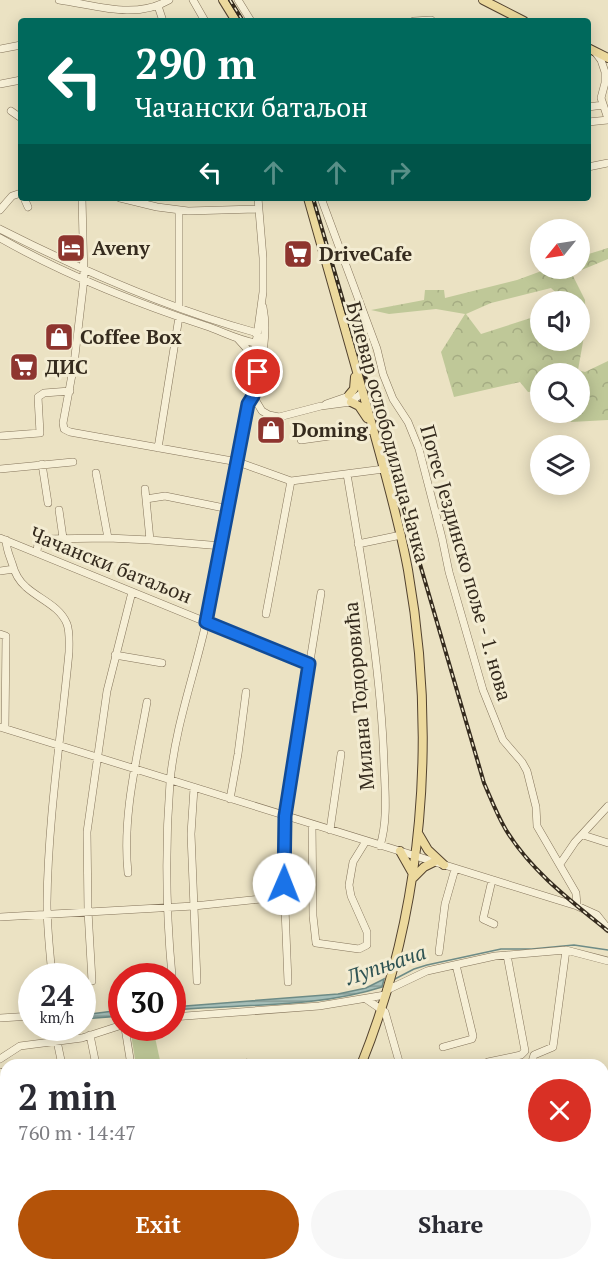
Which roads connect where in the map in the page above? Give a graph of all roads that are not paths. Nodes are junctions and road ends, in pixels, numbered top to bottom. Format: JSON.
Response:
{"nodes":[{"id":1,"x":64,"y":0,"type":"edge"},
{"id":2,"x":169,"y":0,"type":"edge"},
{"id":3,"x":193,"y":0,"type":"edge"},
{"id":4,"x":223,"y":0,"type":"edge"},
{"id":5,"x":238,"y":0,"type":"edge"},
{"id":6,"x":483,"y":0,"type":"edge"},
{"id":7,"x":158,"y":6,"type":"junction"},
{"id":8,"x":162,"y":18,"type":"edge"},
{"id":9,"x":203,"y":18,"type":"edge"},
{"id":10,"x":234,"y":18,"type":"edge"},
{"id":11,"x":249,"y":18,"type":"edge"},
{"id":12,"x":518,"y":18,"type":"edge"},
{"id":13,"x":18,"y":46,"type":"edge"},
{"id":14,"x":0,"y":49,"type":"edge"},
{"id":15,"x":591,"y":49,"type":"edge"},
{"id":16,"x":608,"y":58,"type":"edge"},
{"id":17,"x":18,"y":81,"type":"edge"},
{"id":18,"x":0,"y":84,"type":"edge"},
{"id":19,"x":603,"y":105,"type":"junction"},
{"id":20,"x":591,"y":107,"type":"edge"},
{"id":21,"x":11,"y":111,"type":"dead end"},
{"id":22,"x":18,"y":116,"type":"edge"},
{"id":23,"x":608,"y":120,"type":"edge"},
{"id":24,"x":591,"y":122,"type":"edge"},
{"id":25,"x":608,"y":163,"type":"edge"},
{"id":26,"x":591,"y":166,"type":"edge"},
{"id":27,"x":18,"y":194,"type":"edge"},
{"id":28,"x":25,"y":201,"type":"edge"},
{"id":29,"x":82,"y":201,"type":"edge"},
{"id":30,"x":134,"y":201,"type":"edge"},
{"id":31,"x":258,"y":201,"type":"edge"},
{"id":32,"x":309,"y":201,"type":"edge"},
{"id":33,"x":322,"y":201,"type":"edge"},
{"id":34,"x":28,"y":207,"type":"dead end"},
{"id":35,"x":258,"y":209,"type":"junction"},
{"id":36,"x":0,"y":210,"type":"edge"},
{"id":37,"x":178,"y":210,"type":"junction"},
{"id":38,"x":0,"y":229,"type":"edge"},
{"id":39,"x":0,"y":238,"type":"edge"},
{"id":40,"x":84,"y":269,"type":"junction"},
{"id":41,"x":84,"y":279,"type":"junction"},
{"id":42,"x":263,"y":307,"type":"junction"},
{"id":43,"x":179,"y":308,"type":"junction"},
{"id":44,"x":179,"y":317,"type":"junction"},
{"id":45,"x":257,"y":334,"type":"junction"},
{"id":46,"x":235,"y":336,"type":"junction"},
{"id":47,"x":260,"y":343,"type":"junction"},
{"id":48,"x":253,"y":365,"type":"junction"},
{"id":49,"x":357,"y":370,"type":"junction"},
{"id":50,"x":254,"y":385,"type":"junction"},
{"id":51,"x":70,"y":391,"type":"junction"},
{"id":52,"x":253,"y":396,"type":"junction"},
{"id":53,"x":362,"y":396,"type":"junction"},
{"id":54,"x":350,"y":399,"type":"junction"},
{"id":55,"x":372,"y":426,"type":"junction"},
{"id":56,"x":0,"y":436,"type":"edge"},
{"id":57,"x":302,"y":440,"type":"dead end"},
{"id":58,"x":158,"y":448,"type":"junction"},
{"id":59,"x":74,"y":462,"type":"dead end"},
{"id":60,"x":238,"y":462,"type":"junction"},
{"id":61,"x":42,"y":465,"type":"junction"},
{"id":62,"x":0,"y":469,"type":"edge"},
{"id":63,"x":384,"y":469,"type":"junction"},
{"id":64,"x":96,"y":473,"type":"dead end"},
{"id":65,"x":347,"y":474,"type":"junction"},
{"id":66,"x":291,"y":481,"type":"junction"},
{"id":67,"x":144,"y":489,"type":"dead end"},
{"id":68,"x":146,"y":499,"type":"junction"},
{"id":69,"x":48,"y":503,"type":"dead end"},
{"id":70,"x":229,"y":509,"type":"junction"},
{"id":71,"x":59,"y":510,"type":"dead end"},
{"id":72,"x":401,"y":535,"type":"junction"},
{"id":73,"x":63,"y":538,"type":"junction"},
{"id":74,"x":108,"y":538,"type":"junction"},
{"id":75,"x":3,"y":539,"type":"edge"},
{"id":76,"x":150,"y":540,"type":"junction"},
{"id":77,"x":358,"y":544,"type":"junction"},
{"id":78,"x":222,"y":546,"type":"junction"},
{"id":79,"x":37,"y":552,"type":"junction"},
{"id":80,"x":14,"y":569,"type":"junction"},
{"id":81,"x":0,"y":572,"type":"edge"},
{"id":82,"x":132,"y":592,"type":"junction"},
{"id":83,"x":321,"y":593,"type":"dead end"},
{"id":84,"x":266,"y":614,"type":"dead end"},
{"id":85,"x":206,"y":622,"type":"junction"},
{"id":86,"x":0,"y":634,"type":"edge"},
{"id":87,"x":115,"y":655,"type":"junction"},
{"id":88,"x":162,"y":663,"type":"dead end"},
{"id":89,"x":309,"y":664,"type":"junction"},
{"id":90,"x":246,"y":692,"type":"dead end"},
{"id":91,"x":147,"y":702,"type":"dead end"},
{"id":92,"x":1,"y":727,"type":"edge"},
{"id":93,"x":60,"y":746,"type":"junction"},
{"id":94,"x":341,"y":754,"type":"dead end"},
{"id":95,"x":96,"y":757,"type":"junction"},
{"id":96,"x":135,"y":769,"type":"junction"},
{"id":97,"x":170,"y":780,"type":"junction"},
{"id":98,"x":194,"y":788,"type":"junction"},
{"id":99,"x":230,"y":799,"type":"junction"},
{"id":100,"x":608,"y":806,"type":"edge"},
{"id":101,"x":285,"y":816,"type":"junction"},
{"id":102,"x":312,"y":824,"type":"junction"},
{"id":103,"x":330,"y":830,"type":"junction"},
{"id":104,"x":583,"y":835,"type":"junction"},
{"id":105,"x":417,"y":836,"type":"junction"},
{"id":106,"x":366,"y":841,"type":"junction"},
{"id":107,"x":608,"y":843,"type":"edge"},
{"id":108,"x":380,"y":846,"type":"junction"},
{"id":109,"x":401,"y":852,"type":"junction"},
{"id":110,"x":415,"y":856,"type":"junction"},
{"id":111,"x":434,"y":862,"type":"junction"},
{"id":112,"x":560,"y":864,"type":"junction"},
{"id":113,"x":444,"y":865,"type":"junction"},
{"id":114,"x":455,"y":869,"type":"junction"},
{"id":115,"x":128,"y":873,"type":"dead end"},
{"id":116,"x":413,"y":877,"type":"junction"},
{"id":117,"x":492,"y":880,"type":"junction"},
{"id":118,"x":261,"y":899,"type":"dead end"},
{"id":119,"x":168,"y":906,"type":"junction"},
{"id":120,"x":194,"y":906,"type":"junction"},
{"id":121,"x":577,"y":906,"type":"junction"},
{"id":122,"x":88,"y":911,"type":"junction"},
{"id":123,"x":47,"y":914,"type":"junction"},
{"id":124,"x":0,"y":917,"type":"edge"},
{"id":125,"x":494,"y":924,"type":"dead end"},
{"id":126,"x":608,"y":929,"type":"edge"},
{"id":127,"x":566,"y":950,"type":"junction"},
{"id":128,"x":439,"y":952,"type":"dead end"},
{"id":129,"x":507,"y":955,"type":"junction"},
{"id":130,"x":608,"y":961,"type":"edge"},
{"id":131,"x":51,"y":963,"type":"edge"},
{"id":132,"x":91,"y":963,"type":"edge"},
{"id":133,"x":172,"y":963,"type":"edge"},
{"id":134,"x":456,"y":965,"type":"junction"},
{"id":135,"x":197,"y":981,"type":"dead end"},
{"id":136,"x":288,"y":982,"type":"dead end"},
{"id":137,"x":386,"y":992,"type":"junction"},
{"id":138,"x":365,"y":999,"type":"junction"},
{"id":139,"x":381,"y":1008,"type":"junction"},
{"id":140,"x":186,"y":1016,"type":"edge"},
{"id":141,"x":18,"y":1017,"type":"edge"},
{"id":142,"x":0,"y":1018,"type":"edge"},
{"id":143,"x":57,"y":1041,"type":"joint"},
{"id":144,"x":91,"y":1041,"type":"edge"},
{"id":145,"x":126,"y":1041,"type":"edge"},
{"id":146,"x":443,"y":1047,"type":"dead end"},
{"id":147,"x":0,"y":1059,"type":"edge"},
{"id":148,"x":61,"y":1059,"type":"edge"},
{"id":149,"x":95,"y":1059,"type":"edge"},
{"id":150,"x":130,"y":1059,"type":"edge"},
{"id":151,"x":363,"y":1059,"type":"edge"},
{"id":152,"x":398,"y":1059,"type":"edge"},
{"id":153,"x":502,"y":1059,"type":"edge"},
{"id":154,"x":533,"y":1059,"type":"edge"}],
"edges":[{"from":1,"to":7,"type":"street"},
{"from":2,"to":7,"type":"street"},
{"from":3,"to":9,"type":"street"},
{"from":4,"to":10,"type":"main road"},
{"from":5,"to":11,"type":"street"},
{"from":6,"to":12,"type":"main road"},
{"from":7,"to":8,"type":"street"},
{"from":13,"to":14,"type":"street"},
{"from":15,"to":16,"type":"main road"},
{"from":15,"to":19,"type":"street"},
{"from":17,"to":18,"type":"street"},
{"from":19,"to":20,"type":"street"},
{"from":19,"to":23,"type":"street"},
{"from":21,"to":22,"type":"street"},
{"from":23,"to":24,"type":"street"},
{"from":25,"to":26,"type":"street"},
{"from":27,"to":36,"type":"street"},
{"from":28,"to":34,"type":"street"},
{"from":29,"to":40,"type":"street"},
{"from":30,"to":37,"type":"street"},
{"from":31,"to":35,"type":"street"},
{"from":32,"to":49,"type":"main road","name":"Булевар ослободилаца Чачка"},
{"from":33,"to":112,"type":"street","name":"Потес Јездинско поље - 1. нова"},
{"from":35,"to":37,"type":"street"},
{"from":35,"to":42,"type":"street"},
{"from":37,"to":43,"type":"street"},
{"from":38,"to":40,"type":"street"},
{"from":39,"to":41,"type":"street"},
{"from":40,"to":41,"type":"street"},
{"from":40,"to":43,"type":"street"},
{"from":41,"to":44,"type":"street"},
{"from":41,"to":51,"type":"street"},
{"from":42,"to":45,"type":"street"},
{"from":42,"to":47,"type":"street"},
{"from":43,"to":45,"type":"street"},
{"from":44,"to":46,"type":"street"},
{"from":44,"to":58,"type":"street"},
{"from":45,"to":47,"type":"street"},
{"from":46,"to":47,"type":"street"},
{"from":46,"to":48,"type":"street"},
{"from":47,"to":48,"type":"street"},
{"from":47,"to":50,"type":"street"},
{"from":48,"to":50,"type":"street"},
{"from":49,"to":53,"type":"main road","name":"Булевар ослободилаца Чачка"},
{"from":49,"to":54,"type":"main road"},
{"from":50,"to":52,"type":"street"},
{"from":51,"to":56,"type":"street"},
{"from":51,"to":58,"type":"street"},
{"from":52,"to":54,"type":"street"},
{"from":52,"to":60,"type":"street"},
{"from":53,"to":54,"type":"street"},
{"from":53,"to":55,"type":"main road","name":"Булевар ослободилаца Чачка"},
{"from":54,"to":55,"type":"main road"},
{"from":55,"to":57,"type":"street"},
{"from":55,"to":63,"type":"main road","name":"Булевар ослободилаца Чачка"},
{"from":58,"to":60,"type":"street"},
{"from":59,"to":61,"type":"street"},
{"from":60,"to":66,"type":"street"},
{"from":60,"to":70,"type":"street"},
{"from":61,"to":62,"type":"street"},
{"from":61,"to":69,"type":"street"},
{"from":63,"to":65,"type":"street"},
{"from":63,"to":72,"type":"main road","name":"Булевар ослободилаца Чачка"},
{"from":64,"to":74,"type":"street"},
{"from":65,"to":66,"type":"street"},
{"from":65,"to":77,"type":"street","name":"Милана Тодоровића"},
{"from":66,"to":84,"type":"street"},
{"from":67,"to":68,"type":"street"},
{"from":68,"to":70,"type":"street"},
{"from":68,"to":76,"type":"street"},
{"from":70,"to":78,"type":"street"},
{"from":71,"to":73,"type":"street"},
{"from":72,"to":77,"type":"street"},
{"from":72,"to":105,"type":"main road","name":"Булевар ослободилаца Чачка"},
{"from":73,"to":74,"type":"street"},
{"from":73,"to":79,"type":"street"},
{"from":74,"to":76,"type":"street"},
{"from":75,"to":79,"type":"street","name":"Чачански батаљон"},
{"from":75,"to":80,"type":"street"},
{"from":76,"to":78,"type":"street"},
{"from":77,"to":108,"type":"street","name":"Милана Тодоровића"},
{"from":78,"to":85,"type":"street"},
{"from":79,"to":82,"type":"street","name":"Чачански батаљон"},
{"from":80,"to":81,"type":"street"},
{"from":80,"to":93,"type":"street"},
{"from":82,"to":85,"type":"street","name":"Чачански батаљон"},
{"from":82,"to":87,"type":"street"},
{"from":83,"to":89,"type":"street"},
{"from":85,"to":89,"type":"street","name":"Чачански батаљон"},
{"from":85,"to":97,"type":"street"},
{"from":86,"to":92,"type":"street"},
{"from":87,"to":88,"type":"street"},
{"from":87,"to":95,"type":"street"},
{"from":89,"to":101,"type":"street"},
{"from":90,"to":99,"type":"street"},
{"from":91,"to":96,"type":"street"},
{"from":92,"to":93,"type":"street"},
{"from":93,"to":95,"type":"street"},
{"from":93,"to":123,"type":"street"},
{"from":94,"to":103,"type":"street"},
{"from":95,"to":96,"type":"street"},
{"from":95,"to":122,"type":"street"},
{"from":96,"to":97,"type":"street"},
{"from":96,"to":115,"type":"street"},
{"from":97,"to":98,"type":"street"},
{"from":97,"to":119,"type":"street"},
{"from":98,"to":99,"type":"street"},
{"from":98,"to":120,"type":"street"},
{"from":99,"to":101,"type":"street"},
{"from":100,"to":104,"type":"street"},
{"from":101,"to":102,"type":"street"},
{"from":101,"to":136,"type":"street"},
{"from":102,"to":103,"type":"street"},
{"from":102,"to":106,"type":"street"},
{"from":103,"to":106,"type":"street"},
{"from":104,"to":107,"type":"street"},
{"from":104,"to":112,"type":"street"},
{"from":105,"to":109,"type":"main road"},
{"from":105,"to":110,"type":"main road","name":"Булевар ослободилаца Чачка"},
{"from":105,"to":113,"type":"main road"},
{"from":106,"to":108,"type":"street"},
{"from":108,"to":109,"type":"street"},
{"from":109,"to":110,"type":"street"},
{"from":109,"to":116,"type":"main road"},
{"from":110,"to":111,"type":"street"},
{"from":110,"to":116,"type":"main road","name":"Булевар ослободилаца Чачка"},
{"from":111,"to":113,"type":"street"},
{"from":111,"to":116,"type":"main road"},
{"from":112,"to":121,"type":"street","name":"Потес Јездинско поље - 1. нова"},
{"from":113,"to":114,"type":"street"},
{"from":114,"to":117,"type":"street"},
{"from":114,"to":128,"type":"street"},
{"from":116,"to":137,"type":"main road","name":"Булевар ослободилаца Чачка"},
{"from":117,"to":121,"type":"street"},
{"from":117,"to":125,"type":"street"},
{"from":118,"to":120,"type":"street"},
{"from":119,"to":120,"type":"street"},
{"from":119,"to":122,"type":"street"},
{"from":119,"to":133,"type":"street"},
{"from":120,"to":135,"type":"street"},
{"from":121,"to":126,"type":"street"},
{"from":122,"to":123,"type":"street"},
{"from":122,"to":132,"type":"street"},
{"from":123,"to":124,"type":"street"},
{"from":123,"to":131,"type":"street"},
{"from":127,"to":129,"type":"street"},
{"from":127,"to":130,"type":"street"},
{"from":127,"to":154,"type":"street"},
{"from":129,"to":134,"type":"street"},
{"from":129,"to":153,"type":"street"},
{"from":134,"to":137,"type":"street"},
{"from":134,"to":146,"type":"street"},
{"from":137,"to":138,"type":"street"},
{"from":137,"to":139,"type":"main road","name":"Булевар ослободилаца Чачка"},
{"from":138,"to":139,"type":"street"},
{"from":138,"to":140,"type":"street"},
{"from":139,"to":151,"type":"main road","name":"Булевар ослободилаца Чачка"},
{"from":139,"to":152,"type":"street"},
{"from":141,"to":142,"type":"street"},
{"from":143,"to":147,"type":"street"},
{"from":143,"to":148,"type":"street"},
{"from":144,"to":149,"type":"street"},
{"from":145,"to":150,"type":"street"}]}
